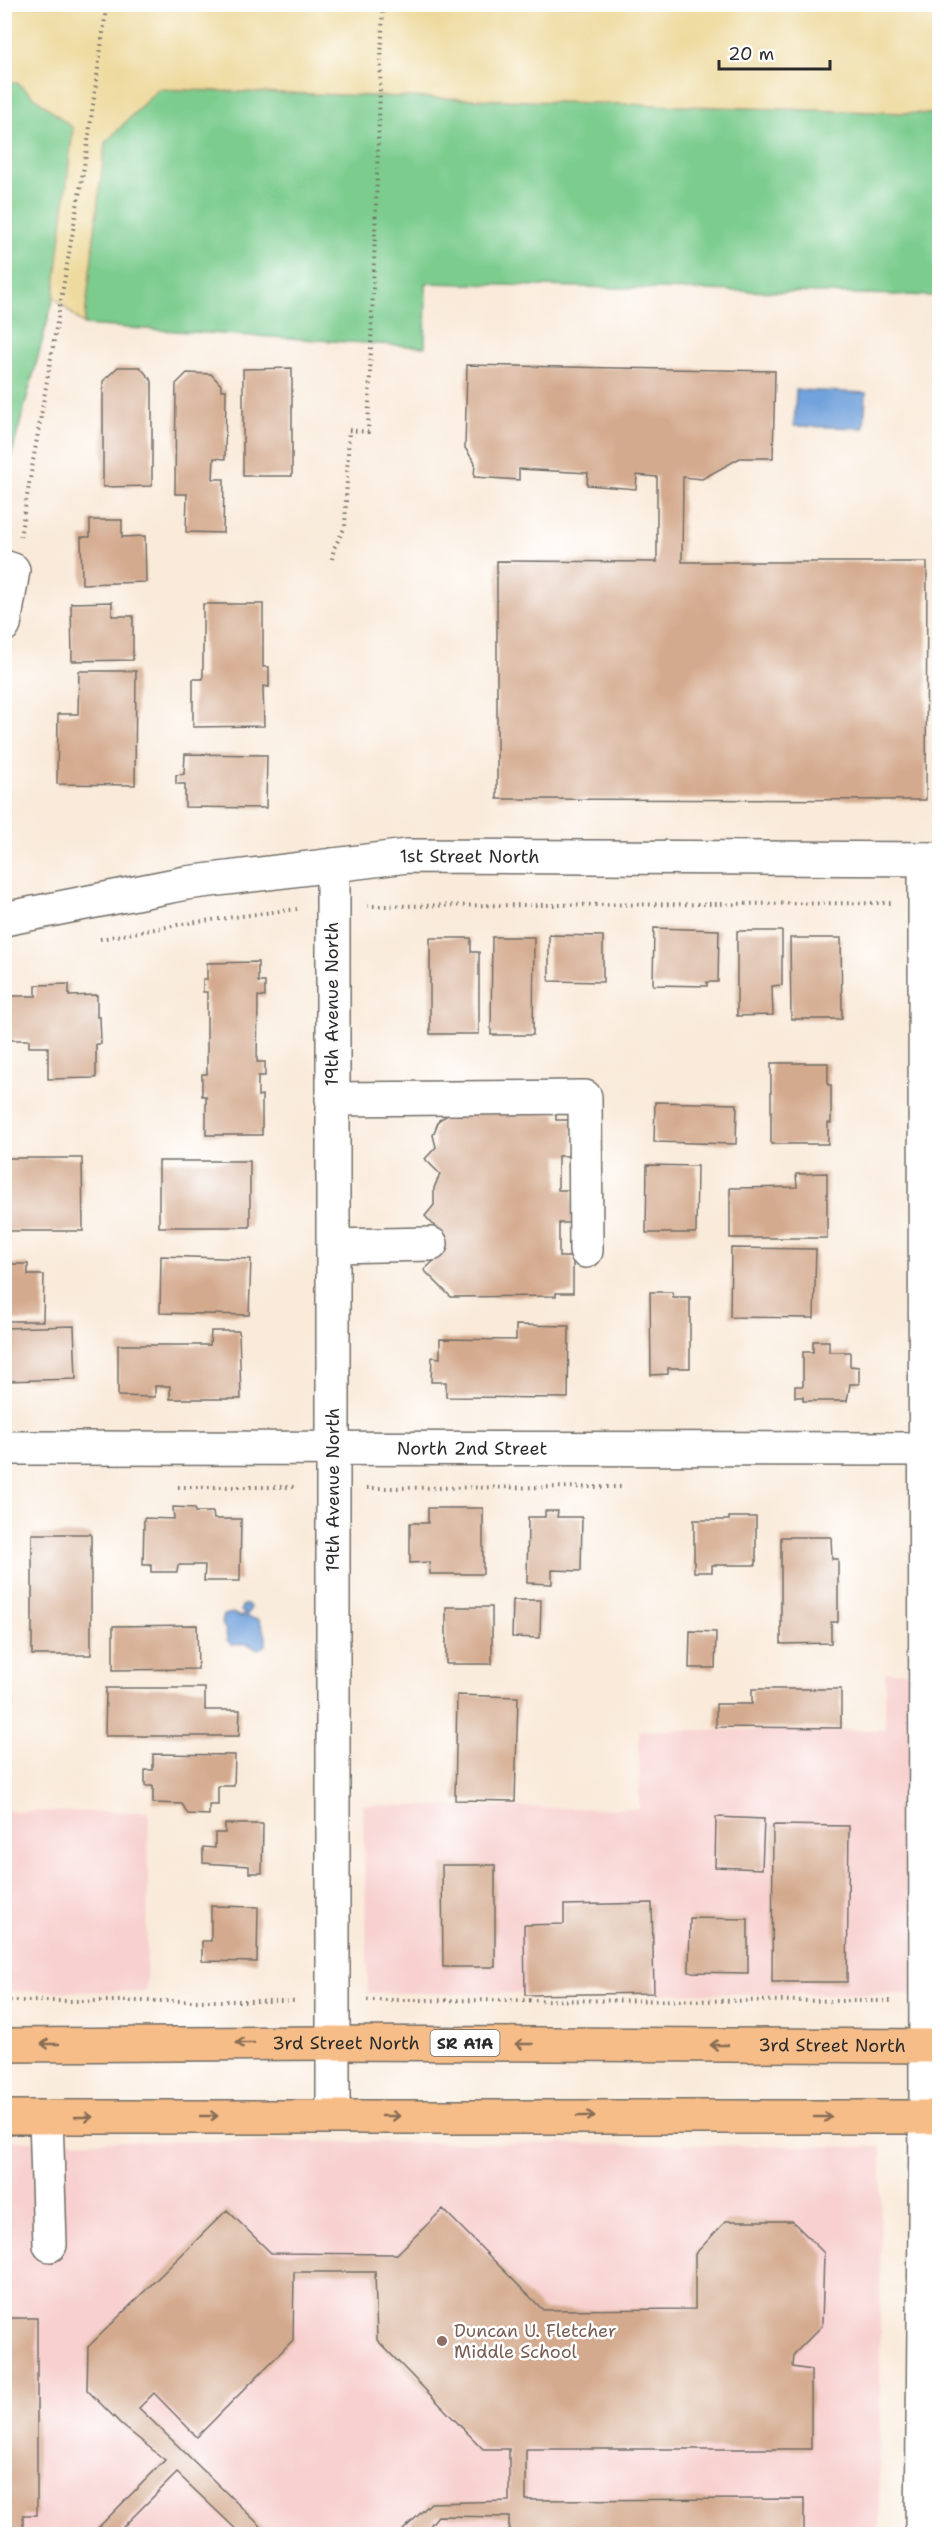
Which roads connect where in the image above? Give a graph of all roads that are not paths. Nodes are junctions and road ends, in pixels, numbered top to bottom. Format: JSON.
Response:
{"nodes":[{"id":1,"x":9,"y":568,"type":"edge"},
{"id":2,"x":4,"y":625,"type":"edge"},
{"id":3,"x":932,"y":859,"type":"edge"},
{"id":4,"x":333,"y":865,"type":"junction"},
{"id":5,"x":4,"y":919,"type":"edge"},
{"id":6,"x":332,"y":1099,"type":"junction"},
{"id":7,"x":431,"y":1244,"type":"dead end"},
{"id":8,"x":333,"y":1246,"type":"junction"},
{"id":9,"x":586,"y":1251,"type":"dead end"},
{"id":10,"x":4,"y":1448,"type":"edge"},
{"id":11,"x":332,"y":1449,"type":"junction"},
{"id":12,"x":933,"y":1449,"type":"edge"},
{"id":13,"x":332,"y":2043,"type":"junction"},
{"id":14,"x":4,"y":2044,"type":"edge"},
{"id":15,"x":932,"y":2046,"type":"edge"},
{"id":16,"x":333,"y":2115,"type":"junction"},
{"id":17,"x":4,"y":2117,"type":"edge"},
{"id":18,"x":46,"y":2117,"type":"junction"},
{"id":19,"x":933,"y":2117,"type":"edge"},
{"id":20,"x":50,"y":2245,"type":"dead end"},
{"id":21,"x":922,"y":2535,"type":"edge"}],
"edges":[{"from":1,"to":2,"type":"street"},
{"from":3,"to":4,"type":"street","name":"1st Street North"},
{"from":3,"to":12,"type":"street"},
{"from":4,"to":5,"type":"street","name":"1st Street North"},
{"from":4,"to":6,"type":"street","name":"19th Avenue North"},
{"from":6,"to":8,"type":"street","name":"19th Avenue North"},
{"from":6,"to":9,"type":"street"},
{"from":7,"to":8,"type":"street"},
{"from":8,"to":11,"type":"street","name":"19th Avenue North"},
{"from":10,"to":11,"type":"street","name":"North 2nd Street"},
{"from":11,"to":12,"type":"street","name":"North 2nd Street"},
{"from":11,"to":13,"type":"street","name":"19th Avenue North"},
{"from":12,"to":15,"type":"street"},
{"from":13,"to":14,"type":"main road","name":"3rd Street North","number":"SR A1A","one_way":true},
{"from":15,"to":13,"type":"main road","name":"3rd Street North","number":"SR A1A","one_way":true},
{"from":13,"to":16,"type":"street","name":"19th Avenue North"},
{"from":15,"to":19,"type":"street"},
{"from":18,"to":16,"type":"main road","one_way":true},
{"from":16,"to":19,"type":"main road","one_way":true},
{"from":17,"to":18,"type":"main road"},
{"from":18,"to":20,"type":"street"},
{"from":19,"to":21,"type":"street"}]}
